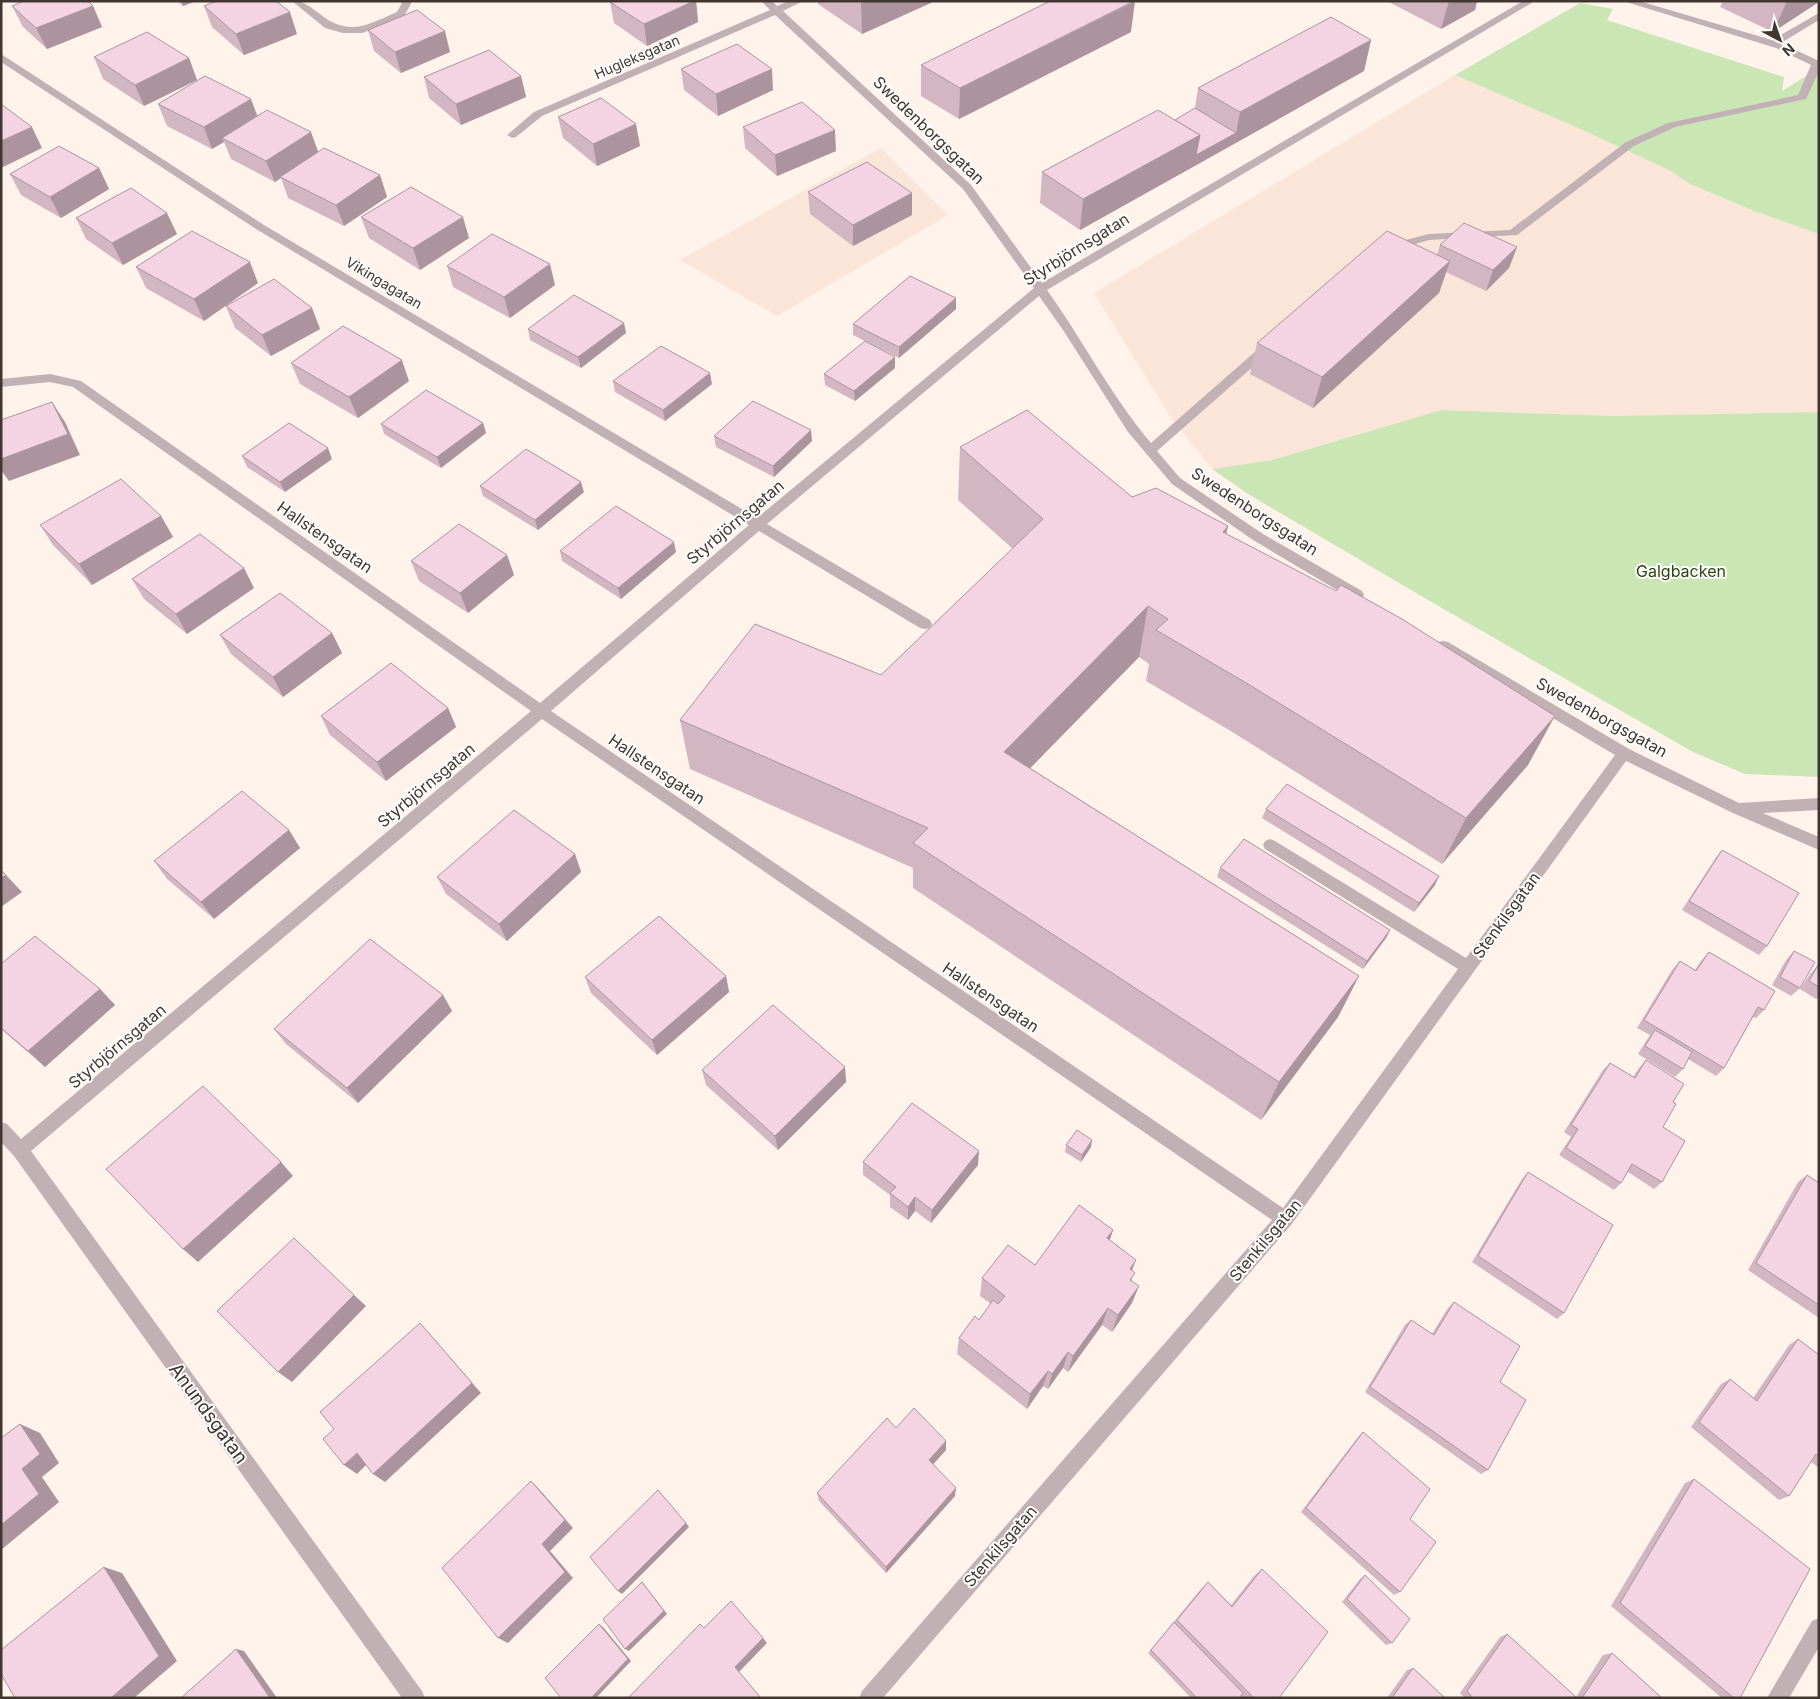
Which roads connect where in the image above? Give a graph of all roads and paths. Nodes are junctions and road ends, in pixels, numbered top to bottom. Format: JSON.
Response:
{"nodes":[{"id":1,"x":297,"y":1,"type":"edge"},
{"id":2,"x":405,"y":1,"type":"edge"},
{"id":3,"x":766,"y":1,"type":"edge"},
{"id":4,"x":798,"y":1,"type":"edge"},
{"id":5,"x":1530,"y":1,"type":"edge"},
{"id":6,"x":1628,"y":1,"type":"edge"},
{"id":7,"x":777,"y":11,"type":"junction"},
{"id":8,"x":1819,"y":16,"type":"edge"},
{"id":9,"x":1773,"y":44,"type":"junction"},
{"id":10,"x":1,"y":57,"type":"edge"},
{"id":11,"x":512,"y":135,"type":"dead end"},
{"id":12,"x":1380,"y":250,"type":"edge"},
{"id":13,"x":1040,"y":289,"type":"junction"},
{"id":14,"x":1275,"y":341,"type":"edge"},
{"id":15,"x":1,"y":383,"type":"edge"},
{"id":16,"x":1150,"y":450,"type":"junction"},
{"id":17,"x":759,"y":523,"type":"junction"},
{"id":18,"x":1368,"y":602,"type":"edge"},
{"id":19,"x":925,"y":624,"type":"dead end"},
{"id":20,"x":1428,"y":637,"type":"edge"},
{"id":21,"x":541,"y":711,"type":"junction"},
{"id":22,"x":1624,"y":753,"type":"junction"},
{"id":23,"x":1819,"y":804,"type":"edge"},
{"id":24,"x":1738,"y":809,"type":"junction"},
{"id":25,"x":1819,"y":844,"type":"edge"},
{"id":26,"x":1270,"y":845,"type":"dead end"},
{"id":27,"x":1468,"y":967,"type":"junction"},
{"id":28,"x":1,"y":1130,"type":"edge"},
{"id":29,"x":20,"y":1150,"type":"junction"},
{"id":30,"x":1285,"y":1219,"type":"junction"},
{"id":31,"x":1819,"y":1628,"type":"edge"},
{"id":32,"x":415,"y":1698,"type":"edge"},
{"id":33,"x":869,"y":1698,"type":"edge"},
{"id":34,"x":1777,"y":1698,"type":"edge"}],
"edges":[{"from":1,"to":2,"type":"street"},
{"from":3,"to":7,"type":"street","name":"Swedenborgsgatan"},
{"from":4,"to":7,"type":"street","name":"Hugleksgatan"},
{"from":5,"to":13,"type":"street","name":"Styrbjörnsgatan"},
{"from":6,"to":9,"type":"street"},
{"from":7,"to":11,"type":"street","name":"Hugleksgatan"},
{"from":7,"to":13,"type":"street","name":"Swedenborgsgatan"},
{"from":8,"to":9,"type":"street"},
{"from":9,"to":12,"type":"street"},
{"from":10,"to":17,"type":"street","name":"Vikingagatan"},
{"from":13,"to":16,"type":"street","name":"Swedenborgsgatan"},
{"from":13,"to":17,"type":"street","name":"Styrbjörnsgatan"},
{"from":14,"to":16,"type":"street"},
{"from":15,"to":21,"type":"street","name":"Hallstensgatan"},
{"from":16,"to":18,"type":"street","name":"Swedenborgsgatan"},
{"from":17,"to":19,"type":"street","name":"Vikingagatan"},
{"from":17,"to":21,"type":"street","name":"Styrbjörnsgatan"},
{"from":20,"to":22,"type":"street","name":"Swedenborgsgatan"},
{"from":21,"to":29,"type":"street","name":"Styrbjörnsgatan"},
{"from":21,"to":30,"type":"street","name":"Hallstensgatan"},
{"from":22,"to":24,"type":"street","name":"Swedenborgsgatan"},
{"from":22,"to":27,"type":"street","name":"Stenkilsgatan"},
{"from":23,"to":24,"type":"street"},
{"from":24,"to":25,"type":"street","name":"Swedenborgsgatan"},
{"from":26,"to":27,"type":"street"},
{"from":27,"to":30,"type":"street","name":"Stenkilsgatan"},
{"from":28,"to":29,"type":"street","name":"Anundsgatan"},
{"from":29,"to":32,"type":"street","name":"Anundsgatan"},
{"from":30,"to":33,"type":"street","name":"Stenkilsgatan"},
{"from":31,"to":34,"type":"street"}]}
